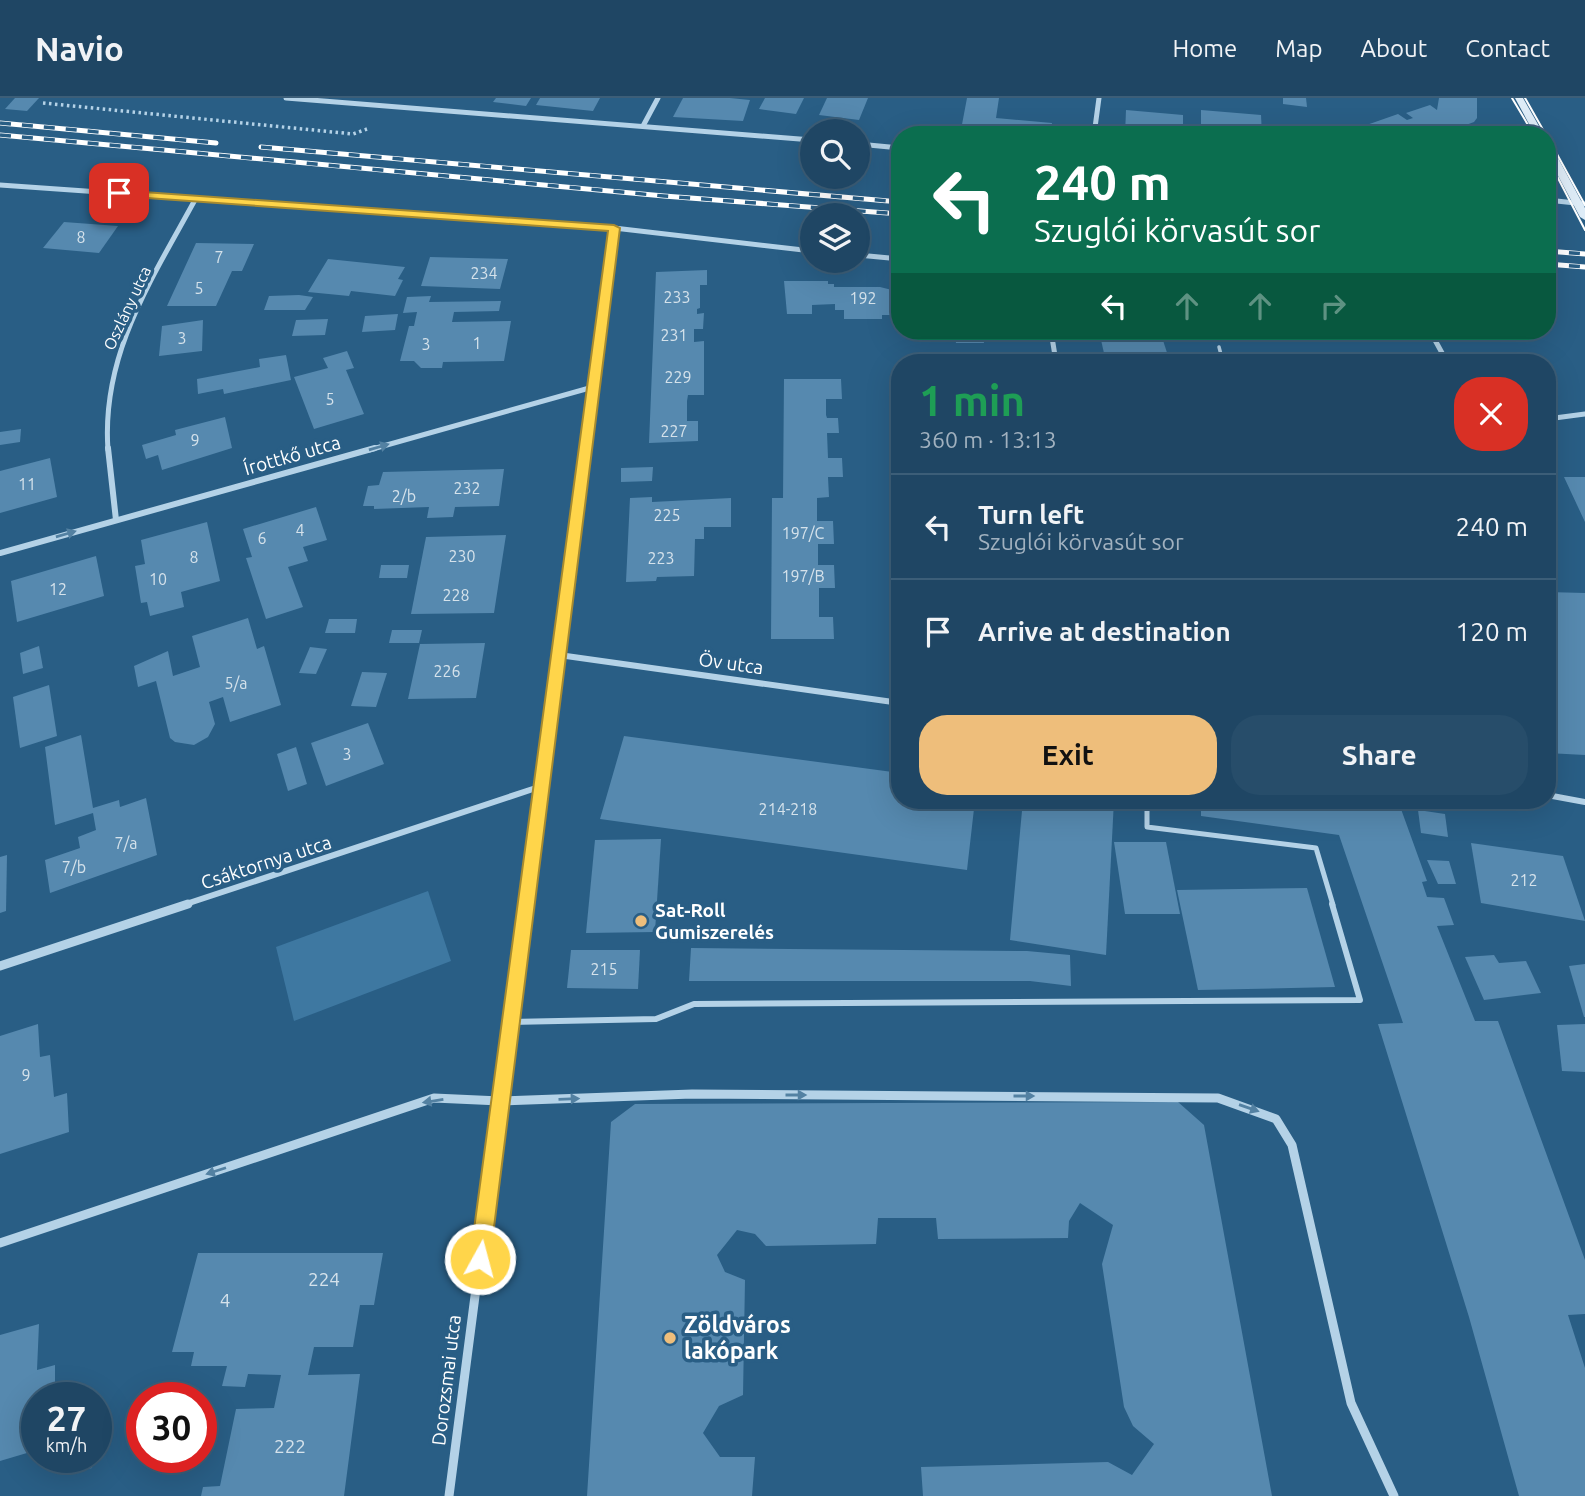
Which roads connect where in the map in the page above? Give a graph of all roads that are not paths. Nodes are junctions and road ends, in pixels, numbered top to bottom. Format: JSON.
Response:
{"nodes":[{"id":1,"x":286,"y":98,"type":"edge"},
{"id":2,"x":658,"y":98,"type":"edge"},
{"id":3,"x":1099,"y":98,"type":"edge"},
{"id":4,"x":1519,"y":98,"type":"edge"},
{"id":5,"x":643,"y":126,"type":"junction"},
{"id":6,"x":1095,"y":126,"type":"edge"},
{"id":7,"x":1535,"y":126,"type":"edge"},
{"id":8,"x":800,"y":139,"type":"edge"},
{"id":9,"x":870,"y":145,"type":"edge"},
{"id":10,"x":891,"y":147,"type":"edge"},
{"id":11,"x":1556,"y":161,"type":"edge"},
{"id":12,"x":0,"y":185,"type":"edge"},
{"id":13,"x":196,"y":198,"type":"junction"},
{"id":14,"x":1556,"y":201,"type":"edge"},
{"id":15,"x":1581,"y":203,"type":"edge"},
{"id":16,"x":1585,"y":217,"type":"edge"},
{"id":17,"x":614,"y":228,"type":"junction"},
{"id":18,"x":800,"y":250,"type":"edge"},
{"id":19,"x":870,"y":257,"type":"edge"},
{"id":20,"x":891,"y":258,"type":"edge"},
{"id":21,"x":1219,"y":347,"type":"dead end"},
{"id":22,"x":1221,"y":354,"type":"edge"},
{"id":23,"x":593,"y":387,"type":"junction"},
{"id":24,"x":1585,"y":414,"type":"edge"},
{"id":25,"x":1556,"y":418,"type":"edge"},
{"id":26,"x":116,"y":520,"type":"junction"},
{"id":27,"x":0,"y":553,"type":"edge"},
{"id":28,"x":559,"y":654,"type":"junction"},
{"id":29,"x":891,"y":702,"type":"edge"},
{"id":30,"x":542,"y":786,"type":"junction"},
{"id":31,"x":1556,"y":797,"type":"edge"},
{"id":32,"x":1585,"y":802,"type":"edge"},
{"id":33,"x":1147,"y":809,"type":"edge"},
{"id":34,"x":0,"y":966,"type":"edge"},
{"id":35,"x":510,"y":1022,"type":"junction"},
{"id":36,"x":500,"y":1101,"type":"junction"},
{"id":37,"x":0,"y":1243,"type":"edge"},
{"id":38,"x":449,"y":1496,"type":"edge"},
{"id":39,"x":1394,"y":1496,"type":"edge"}],
"edges":[{"from":1,"to":5,"type":"street"},
{"from":2,"to":5,"type":"street"},
{"from":3,"to":6,"type":"street"},
{"from":4,"to":7,"type":"street"},
{"from":5,"to":8,"type":"street"},
{"from":9,"to":10,"type":"street"},
{"from":11,"to":15,"type":"street"},
{"from":12,"to":13,"type":"street"},
{"from":13,"to":17,"type":"street"},
{"from":13,"to":26,"type":"street","name":"Oszlány utca"},
{"from":14,"to":15,"type":"street"},
{"from":15,"to":16,"type":"street"},
{"from":17,"to":18,"type":"street"},
{"from":17,"to":23,"type":"street","name":"Dorozsmai utca"},
{"from":19,"to":20,"type":"street"},
{"from":21,"to":22,"type":"lane"},
{"from":26,"to":23,"type":"street","name":"Írottkő utca","one_way":true},
{"from":23,"to":28,"type":"street","name":"Dorozsmai utca"},
{"from":24,"to":25,"type":"street"},
{"from":27,"to":26,"type":"street","name":"Írottkő utca","one_way":true},
{"from":28,"to":29,"type":"street","name":"Öv utca"},
{"from":28,"to":30,"type":"street","name":"Dorozsmai utca"},
{"from":30,"to":34,"type":"street","name":"Csáktornya utca"},
{"from":30,"to":35,"type":"street","name":"Dorozsmai utca"},
{"from":31,"to":32,"type":"street"},
{"from":33,"to":35,"type":"lane"},
{"from":35,"to":36,"type":"street","name":"Dorozsmai utca"},
{"from":36,"to":37,"type":"street","one_way":true},
{"from":36,"to":38,"type":"street","name":"Dorozsmai utca"},
{"from":36,"to":39,"type":"street","one_way":true}]}
